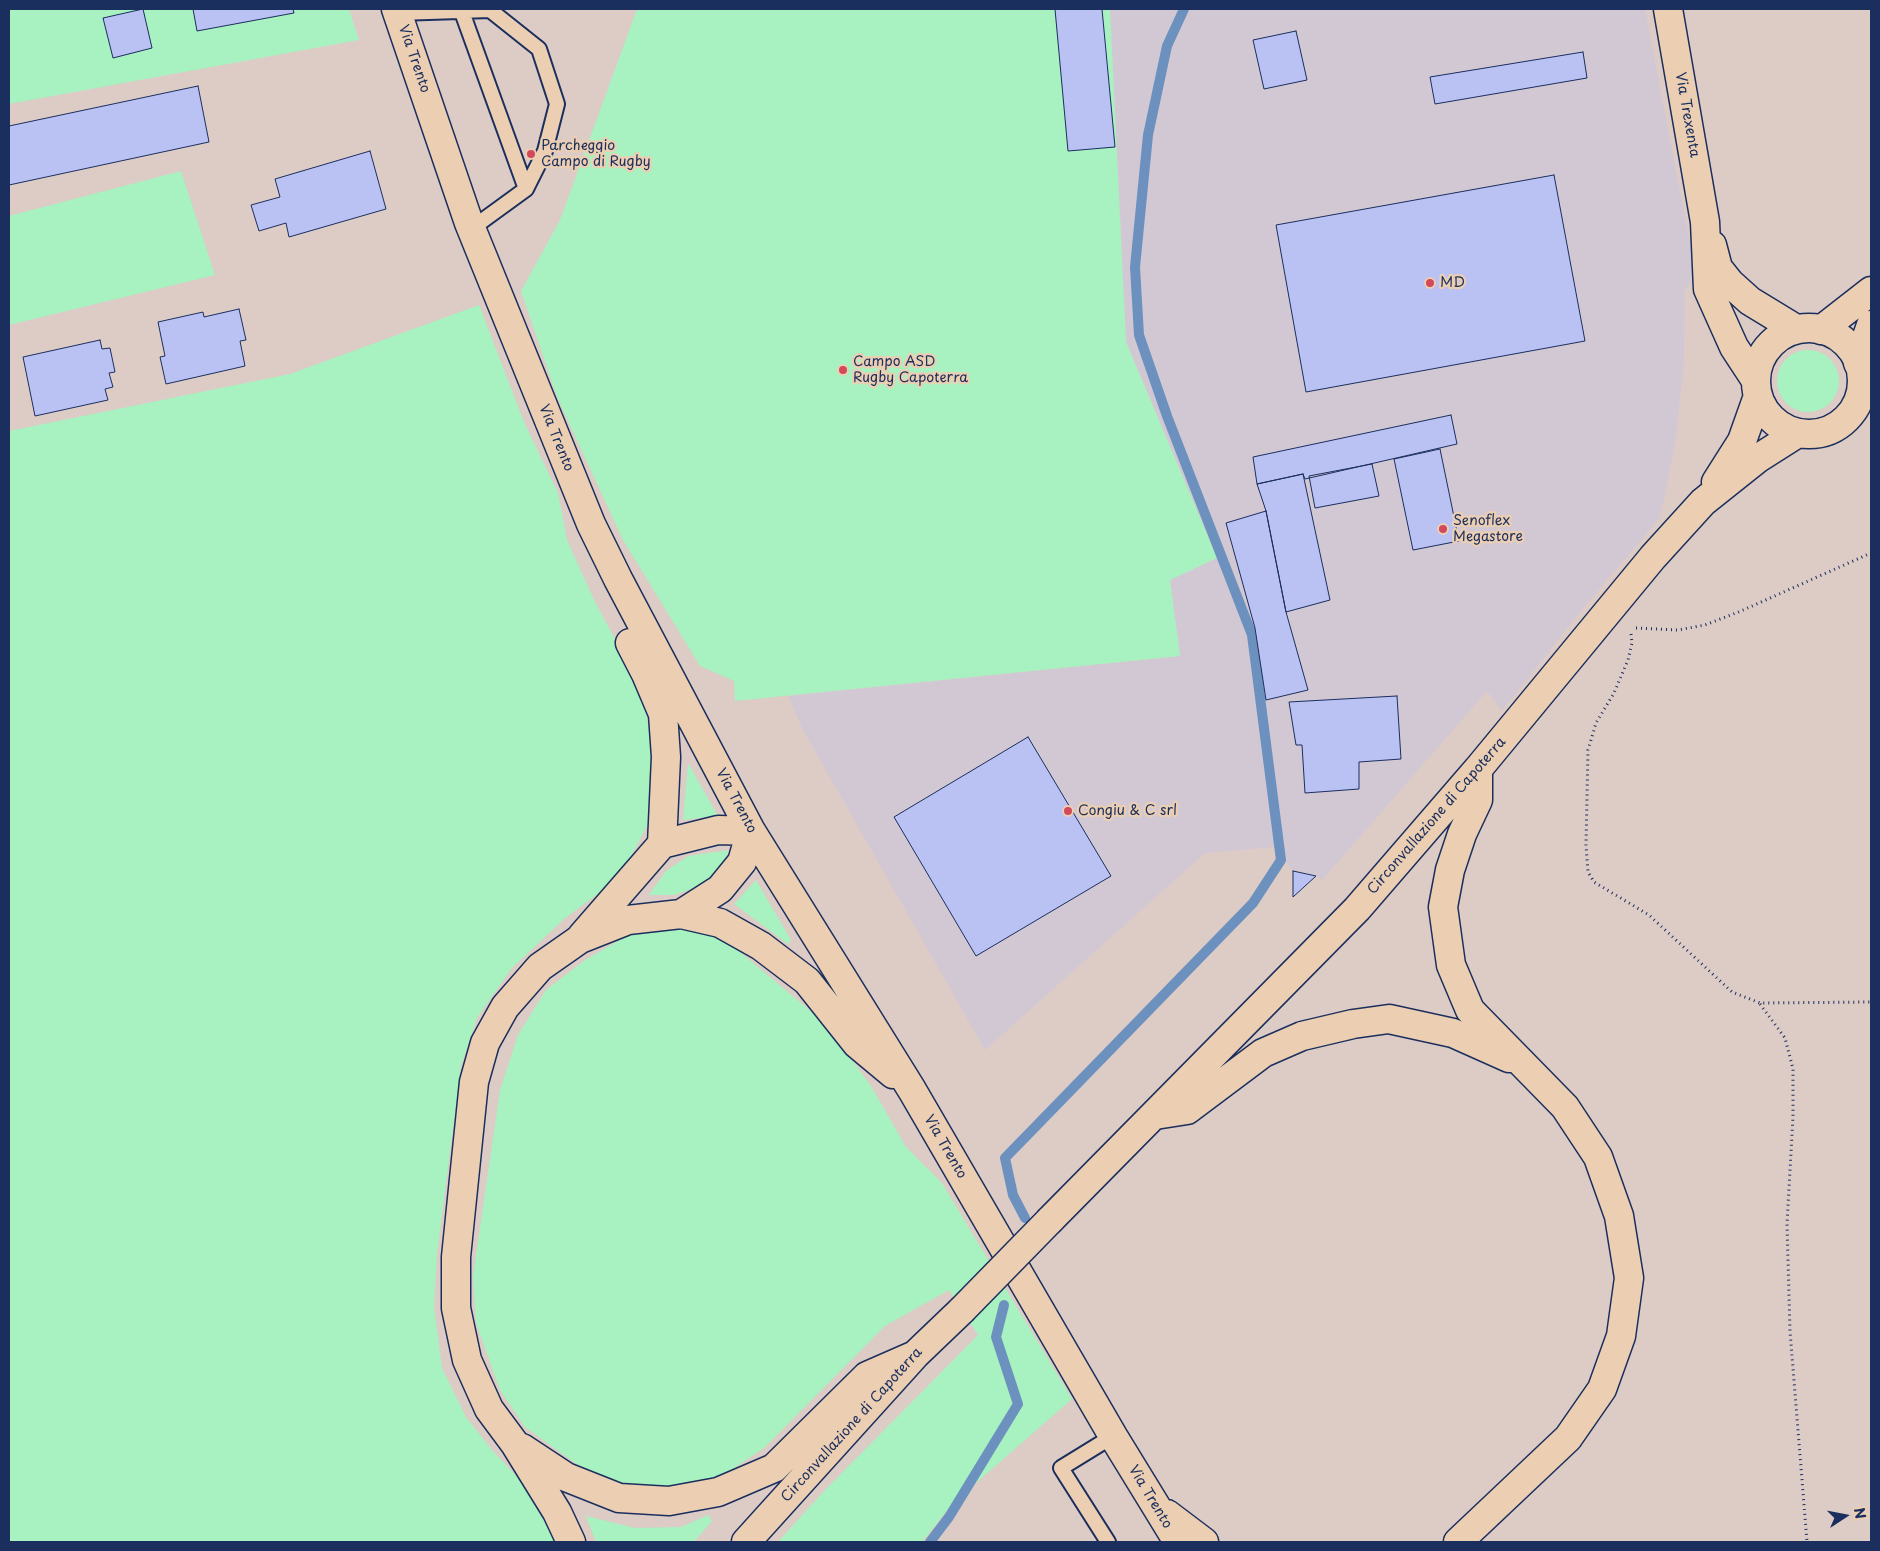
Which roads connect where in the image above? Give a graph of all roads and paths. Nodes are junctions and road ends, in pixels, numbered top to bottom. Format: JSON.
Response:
{"nodes":[{"id":1,"x":1668,"y":9,"type":"edge"},
{"id":2,"x":397,"y":11,"type":"edge"},
{"id":3,"x":462,"y":12,"type":"junction"},
{"id":4,"x":526,"y":189,"type":"junction"},
{"id":5,"x":1705,"y":222,"type":"junction"},
{"id":6,"x":471,"y":229,"type":"junction"},
{"id":7,"x":1871,"y":292,"type":"edge"},
{"id":8,"x":1871,"y":325,"type":"edge"},
{"id":9,"x":1809,"y":330,"type":"junction"},
{"id":10,"x":1858,"y":363,"type":"junction"},
{"id":11,"x":1756,"y":387,"type":"junction"},
{"id":12,"x":1798,"y":432,"type":"junction"},
{"id":13,"x":1703,"y":502,"type":"junction"},
{"id":14,"x":1871,"y":553,"type":"edge"},
{"id":15,"x":618,"y":579,"type":"junction"},
{"id":16,"x":1478,"y":769,"type":"junction"},
{"id":17,"x":751,"y":831,"type":"junction"},
{"id":18,"x":662,"y":844,"type":"junction"},
{"id":19,"x":681,"y":914,"type":"junction"},
{"id":20,"x":580,"y":939,"type":"junction"},
{"id":21,"x":1871,"y":1002,"type":"edge"},
{"id":22,"x":1760,"y":1003,"type":"junction"},
{"id":23,"x":1522,"y":1064,"type":"junction"},
{"id":24,"x":912,"y":1090,"type":"junction"},
{"id":25,"x":1155,"y":1115,"type":"junction"},
{"id":26,"x":915,"y":1355,"type":"junction"},
{"id":27,"x":1113,"y":1436,"type":"junction"},
{"id":28,"x":515,"y":1444,"type":"junction"},
{"id":29,"x":1156,"y":1506,"type":"junction"},
{"id":30,"x":571,"y":1542,"type":"edge"},
{"id":31,"x":746,"y":1542,"type":"edge"},
{"id":32,"x":1108,"y":1542,"type":"edge"},
{"id":33,"x":1178,"y":1542,"type":"edge"},
{"id":34,"x":1204,"y":1542,"type":"edge"},
{"id":35,"x":1458,"y":1542,"type":"edge"},
{"id":36,"x":1808,"y":1542,"type":"edge"}],
"edges":[{"from":1,"to":5,"type":"street","name":"Via Trexenta"},
{"from":2,"to":3,"type":"lane"},
{"from":2,"to":6,"type":"street","name":"Via Trento"},
{"from":3,"to":4,"type":"lane"},
{"from":3,"to":4,"type":"lane"},
{"from":4,"to":6,"type":"lane"},
{"from":5,"to":9,"type":"street"},
{"from":5,"to":11,"type":"street"},
{"from":6,"to":15,"type":"street","name":"Via Trento"},
{"from":7,"to":9,"type":"street"},
{"from":8,"to":10,"type":"street"},
{"from":9,"to":10,"type":"street"},
{"from":9,"to":11,"type":"street"},
{"from":10,"to":12,"type":"street"},
{"from":11,"to":12,"type":"street"},
{"from":11,"to":13,"type":"street"},
{"from":12,"to":13,"type":"street"},
{"from":13,"to":16,"type":"street","name":"Circonvallazione di Capoterra"},
{"from":14,"to":22,"type":"path"},
{"from":15,"to":17,"type":"street","name":"Via Trento"},
{"from":15,"to":18,"type":"street"},
{"from":16,"to":23,"type":"street"},
{"from":16,"to":25,"type":"street","name":"Circonvallazione di Capoterra"},
{"from":17,"to":18,"type":"street"},
{"from":17,"to":19,"type":"street"},
{"from":17,"to":24,"type":"street","name":"Via Trento"},
{"from":18,"to":20,"type":"street"},
{"from":19,"to":20,"type":"street"},
{"from":19,"to":24,"type":"street"},
{"from":20,"to":28,"type":"street"},
{"from":21,"to":22,"type":"path"},
{"from":22,"to":36,"type":"path"},
{"from":23,"to":25,"type":"street"},
{"from":23,"to":35,"type":"street"},
{"from":24,"to":27,"type":"street","name":"Via Trento"},
{"from":25,"to":26,"type":"street","name":"Circonvallazione di Capoterra","bridge":true},
{"from":26,"to":28,"type":"street"},
{"from":26,"to":31,"type":"street","name":"Circonvallazione di Capoterra"},
{"from":27,"to":29,"type":"street","name":"Via Trento"},
{"from":27,"to":32,"type":"lane"},
{"from":28,"to":30,"type":"street"},
{"from":29,"to":33,"type":"street","name":"Via Trento"},
{"from":29,"to":34,"type":"street"}]}
